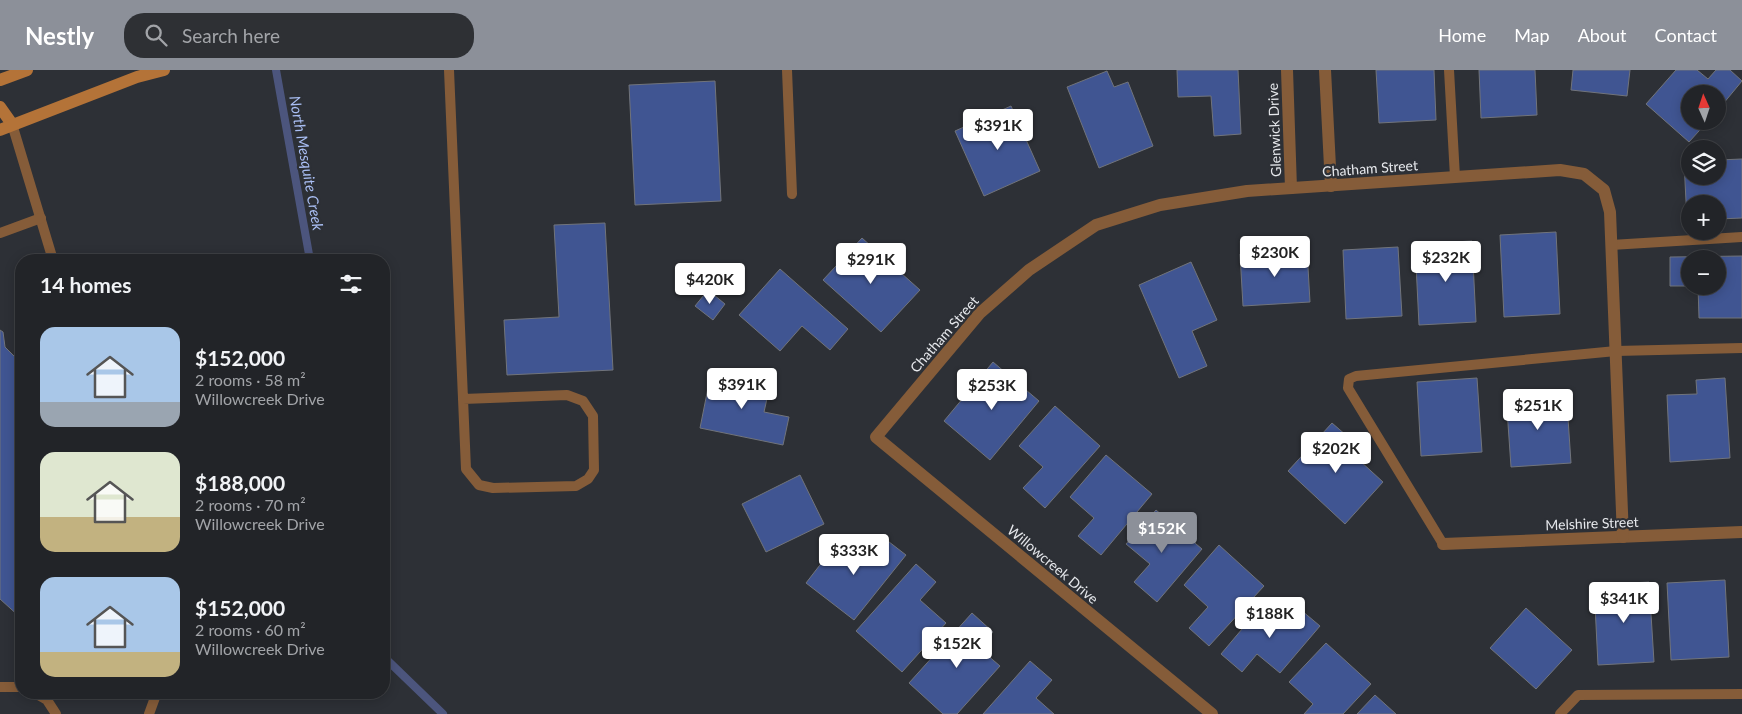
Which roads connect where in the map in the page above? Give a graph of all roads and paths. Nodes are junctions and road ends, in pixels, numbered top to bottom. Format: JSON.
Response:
{"nodes":[{"id":1,"x":27,"y":70,"type":"edge"},
{"id":2,"x":164,"y":70,"type":"edge"},
{"id":3,"x":449,"y":70,"type":"edge"},
{"id":4,"x":787,"y":70,"type":"edge"},
{"id":5,"x":1286,"y":70,"type":"edge"},
{"id":6,"x":1325,"y":70,"type":"edge"},
{"id":7,"x":1449,"y":70,"type":"edge"},
{"id":8,"x":0,"y":80,"type":"edge"},
{"id":9,"x":0,"y":107,"type":"edge"},
{"id":10,"x":6,"y":127,"type":"edge"},
{"id":11,"x":1455,"y":177,"type":"junction"},
{"id":12,"x":1331,"y":186,"type":"junction"},
{"id":13,"x":1291,"y":188,"type":"junction"},
{"id":14,"x":792,"y":194,"type":"dead end"},
{"id":15,"x":41,"y":218,"type":"junction"},
{"id":16,"x":0,"y":233,"type":"edge"},
{"id":17,"x":1742,"y":237,"type":"edge"},
{"id":18,"x":1611,"y":245,"type":"junction"},
{"id":19,"x":51,"y":254,"type":"edge"},
{"id":20,"x":1742,"y":348,"type":"edge"},
{"id":21,"x":1616,"y":351,"type":"junction"},
{"id":22,"x":463,"y":400,"type":"junction"},
{"id":23,"x":876,"y":437,"type":"joint"},
{"id":24,"x":1742,"y":532,"type":"edge"},
{"id":25,"x":1623,"y":537,"type":"junction"},
{"id":26,"x":1444,"y":544,"type":"joint"},
{"id":27,"x":15,"y":687,"type":"edge"},
{"id":28,"x":0,"y":688,"type":"edge"},
{"id":29,"x":1742,"y":694,"type":"edge"},
{"id":30,"x":45,"y":699,"type":"edge"},
{"id":31,"x":155,"y":699,"type":"edge"},
{"id":32,"x":56,"y":714,"type":"edge"},
{"id":33,"x":149,"y":714,"type":"edge"},
{"id":34,"x":1212,"y":714,"type":"edge"},
{"id":35,"x":1560,"y":714,"type":"edge"}],
"edges":[{"from":1,"to":8,"type":"main road"},
{"from":2,"to":10,"type":"main road"},
{"from":3,"to":22,"type":"lane"},
{"from":4,"to":14,"type":"lane"},
{"from":5,"to":13,"type":"street","name":"Glenwick Drive"},
{"from":6,"to":12,"type":"street"},
{"from":7,"to":11,"type":"lane"},
{"from":9,"to":10,"type":"main road"},
{"from":10,"to":15,"type":"lane"},
{"from":11,"to":12,"type":"street","name":"Chatham Street"},
{"from":11,"to":18,"type":"street","name":"Chatham Street"},
{"from":12,"to":13,"type":"street","name":"Chatham Street"},
{"from":13,"to":23,"type":"street","name":"Chatham Street"},
{"from":15,"to":16,"type":"lane"},
{"from":15,"to":19,"type":"lane"},
{"from":17,"to":18,"type":"lane"},
{"from":18,"to":21,"type":"street","name":"Chatham Street"},
{"from":20,"to":21,"type":"lane"},
{"from":21,"to":25,"type":"street","name":"Chatham Street"},
{"from":21,"to":26,"type":"lane"},
{"from":22,"to":22,"type":"lane"},
{"from":23,"to":34,"type":"street","name":"Willowcreek Drive"},
{"from":24,"to":25,"type":"street","name":"Melshire Street"},
{"from":25,"to":26,"type":"street","name":"Melshire Street"},
{"from":27,"to":28,"type":"lane"},
{"from":29,"to":35,"type":"lane"},
{"from":30,"to":32,"type":"lane"},
{"from":31,"to":33,"type":"lane"}]}
